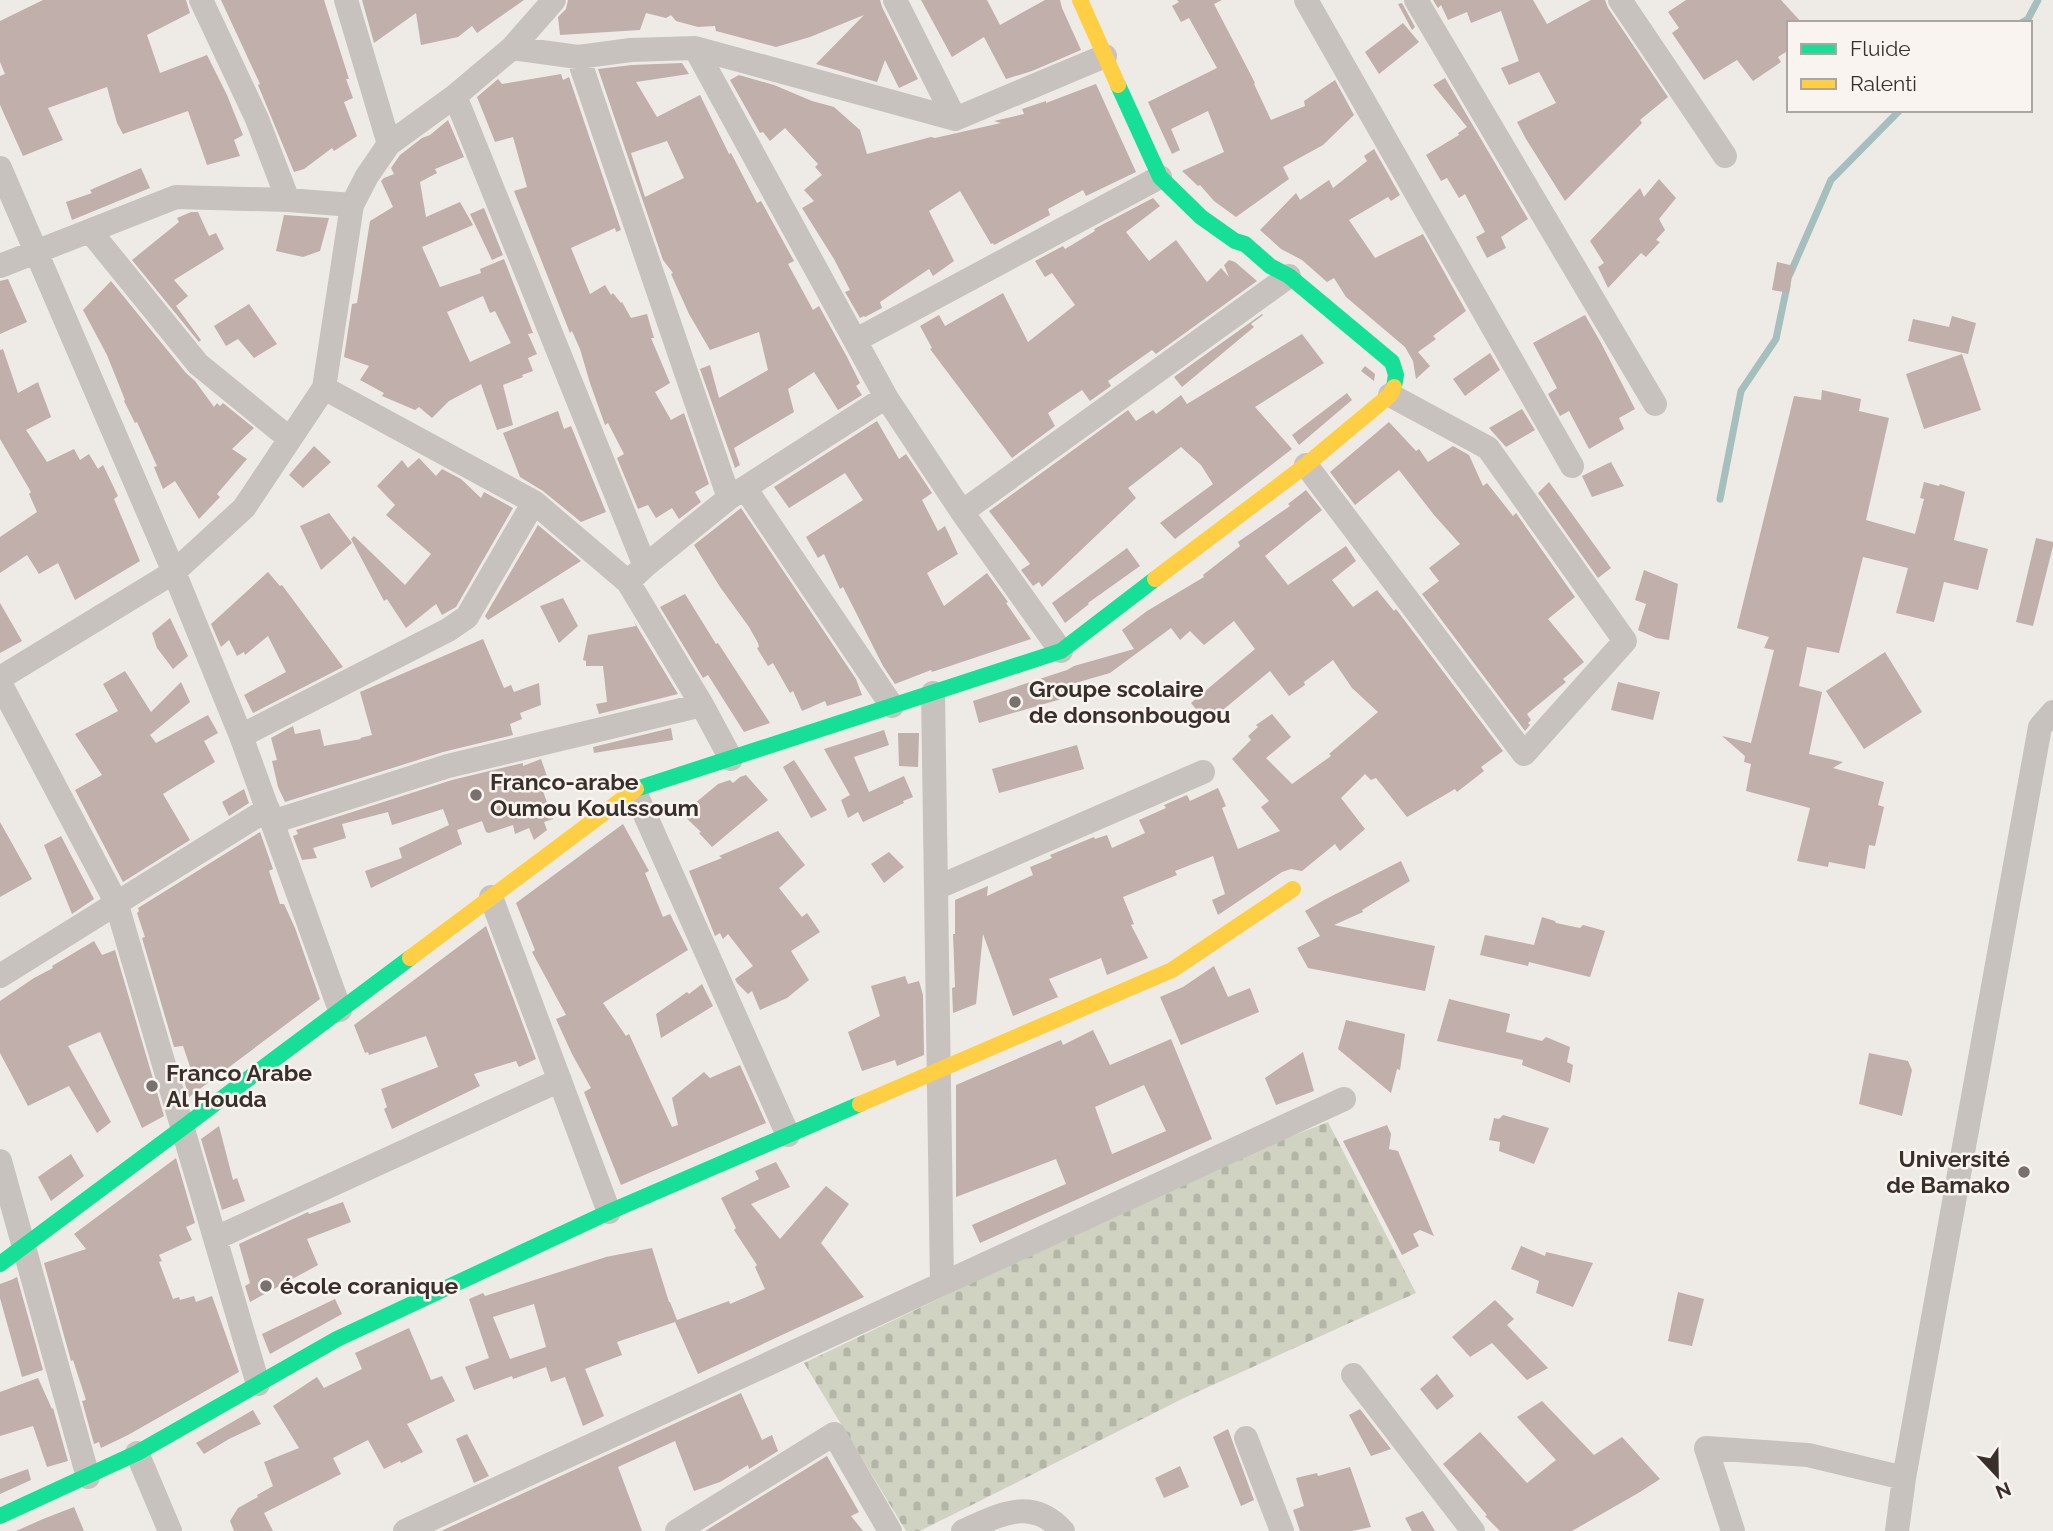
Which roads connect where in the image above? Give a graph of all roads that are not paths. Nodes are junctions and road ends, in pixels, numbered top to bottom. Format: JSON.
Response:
{"nodes":[{"id":1,"x":201,"y":0,"type":"edge"},
{"id":2,"x":346,"y":0,"type":"edge"},
{"id":3,"x":554,"y":0,"type":"edge"},
{"id":4,"x":895,"y":0,"type":"edge"},
{"id":5,"x":1080,"y":0,"type":"edge"},
{"id":6,"x":1306,"y":0,"type":"edge"},
{"id":7,"x":1416,"y":0,"type":"edge"},
{"id":8,"x":1619,"y":0,"type":"edge"},
{"id":9,"x":512,"y":48,"type":"junction"},
{"id":10,"x":695,"y":48,"type":"junction"},
{"id":11,"x":1105,"y":56,"type":"junction"},
{"id":12,"x":578,"y":57,"type":"junction"},
{"id":13,"x":455,"y":96,"type":"junction"},
{"id":14,"x":955,"y":119,"type":"junction"},
{"id":15,"x":389,"y":144,"type":"junction"},
{"id":16,"x":1724,"y":156,"type":"dead end"},
{"id":17,"x":0,"y":168,"type":"edge"},
{"id":18,"x":1160,"y":177,"type":"junction"},
{"id":19,"x":288,"y":200,"type":"junction"},
{"id":20,"x":352,"y":205,"type":"junction"},
{"id":21,"x":90,"y":231,"type":"junction"},
{"id":22,"x":36,"y":252,"type":"junction"},
{"id":23,"x":0,"y":267,"type":"edge"},
{"id":24,"x":1289,"y":276,"type":"junction"},
{"id":25,"x":856,"y":340,"type":"junction"},
{"id":26,"x":324,"y":388,"type":"junction"},
{"id":27,"x":1390,"y":396,"type":"junction"},
{"id":28,"x":886,"y":397,"type":"junction"},
{"id":29,"x":1655,"y":404,"type":"dead end"},
{"id":30,"x":290,"y":439,"type":"junction"},
{"id":31,"x":1306,"y":465,"type":"junction"},
{"id":32,"x":1572,"y":466,"type":"dead end"},
{"id":33,"x":737,"y":493,"type":"junction"},
{"id":34,"x":534,"y":502,"type":"junction"},
{"id":35,"x":962,"y":512,"type":"junction"},
{"id":36,"x":174,"y":572,"type":"junction"},
{"id":37,"x":636,"y":574,"type":"junction"},
{"id":38,"x":1060,"y":651,"type":"junction"},
{"id":39,"x":0,"y":680,"type":"edge"},
{"id":40,"x":933,"y":693,"type":"junction"},
{"id":41,"x":702,"y":705,"type":"junction"},
{"id":42,"x":892,"y":706,"type":"junction"},
{"id":43,"x":2053,"y":712,"type":"edge"},
{"id":44,"x":241,"y":736,"type":"junction"},
{"id":45,"x":731,"y":758,"type":"junction"},
{"id":46,"x":1203,"y":772,"type":"dead end"},
{"id":47,"x":634,"y":790,"type":"junction"},
{"id":48,"x":270,"y":816,"type":"junction"},
{"id":49,"x":936,"y":888,"type":"junction"},
{"id":50,"x":1293,"y":890,"type":"dead end"},
{"id":51,"x":491,"y":897,"type":"junction"},
{"id":52,"x":116,"y":902,"type":"junction"},
{"id":53,"x":0,"y":976,"type":"edge"},
{"id":54,"x":340,"y":1010,"type":"junction"},
{"id":55,"x":939,"y":1070,"type":"junction"},
{"id":56,"x":560,"y":1080,"type":"junction"},
{"id":57,"x":1344,"y":1099,"type":"dead end"},
{"id":58,"x":183,"y":1127,"type":"junction"},
{"id":59,"x":788,"y":1135,"type":"junction"},
{"id":60,"x":0,"y":1161,"type":"edge"},
{"id":61,"x":610,"y":1212,"type":"junction"},
{"id":62,"x":216,"y":1238,"type":"junction"},
{"id":63,"x":24,"y":1246,"type":"junction"},
{"id":64,"x":0,"y":1264,"type":"edge"},
{"id":65,"x":942,"y":1284,"type":"junction"},
{"id":66,"x":1353,"y":1375,"type":"dead end"},
{"id":67,"x":258,"y":1384,"type":"junction"},
{"id":68,"x":1246,"y":1438,"type":"dead end"},
{"id":69,"x":136,"y":1454,"type":"junction"},
{"id":70,"x":88,"y":1477,"type":"junction"},
{"id":71,"x":1904,"y":1478,"type":"junction"},
{"id":72,"x":0,"y":1516,"type":"edge"},
{"id":73,"x":170,"y":1531,"type":"edge"},
{"id":74,"x":405,"y":1531,"type":"edge"},
{"id":75,"x":677,"y":1531,"type":"edge"},
{"id":76,"x":890,"y":1531,"type":"edge"},
{"id":77,"x":963,"y":1531,"type":"edge"},
{"id":78,"x":1063,"y":1531,"type":"edge"},
{"id":79,"x":1282,"y":1531,"type":"edge"},
{"id":80,"x":1473,"y":1531,"type":"edge"},
{"id":81,"x":1733,"y":1531,"type":"edge"},
{"id":82,"x":1897,"y":1531,"type":"edge"}],
"edges":[{"from":1,"to":19,"type":"street"},
{"from":2,"to":15,"type":"street"},
{"from":3,"to":9,"type":"street"},
{"from":4,"to":14,"type":"street"},
{"from":5,"to":11,"type":"street"},
{"from":6,"to":32,"type":"street"},
{"from":7,"to":29,"type":"street"},
{"from":8,"to":16,"type":"street"},
{"from":9,"to":12,"type":"street"},
{"from":9,"to":13,"type":"street"},
{"from":10,"to":12,"type":"street"},
{"from":10,"to":14,"type":"street"},
{"from":10,"to":25,"type":"street"},
{"from":11,"to":14,"type":"street"},
{"from":11,"to":18,"type":"street"},
{"from":12,"to":33,"type":"street"},
{"from":13,"to":15,"type":"street"},
{"from":13,"to":37,"type":"street"},
{"from":15,"to":20,"type":"street"},
{"from":17,"to":22,"type":"street"},
{"from":18,"to":24,"type":"street"},
{"from":18,"to":25,"type":"street"},
{"from":19,"to":20,"type":"street"},
{"from":19,"to":21,"type":"street"},
{"from":20,"to":26,"type":"street"},
{"from":21,"to":22,"type":"street"},
{"from":21,"to":30,"type":"street"},
{"from":22,"to":23,"type":"street"},
{"from":22,"to":36,"type":"street"},
{"from":24,"to":27,"type":"street"},
{"from":24,"to":35,"type":"street"},
{"from":25,"to":28,"type":"street"},
{"from":26,"to":30,"type":"street"},
{"from":26,"to":34,"type":"street"},
{"from":27,"to":31,"type":"street"},
{"from":27,"to":31,"type":"street"},
{"from":28,"to":33,"type":"street"},
{"from":28,"to":35,"type":"street"},
{"from":30,"to":36,"type":"street"},
{"from":31,"to":38,"type":"street"},
{"from":33,"to":37,"type":"street"},
{"from":33,"to":42,"type":"street"},
{"from":34,"to":37,"type":"street"},
{"from":34,"to":44,"type":"street"},
{"from":35,"to":38,"type":"street"},
{"from":36,"to":39,"type":"street"},
{"from":36,"to":44,"type":"street"},
{"from":37,"to":41,"type":"street"},
{"from":38,"to":40,"type":"street"},
{"from":39,"to":52,"type":"street"},
{"from":40,"to":42,"type":"street"},
{"from":40,"to":49,"type":"street"},
{"from":41,"to":45,"type":"street"},
{"from":41,"to":48,"type":"street"},
{"from":42,"to":45,"type":"street"},
{"from":43,"to":71,"type":"street"},
{"from":44,"to":48,"type":"street"},
{"from":45,"to":47,"type":"street"},
{"from":46,"to":49,"type":"street"},
{"from":47,"to":51,"type":"street"},
{"from":47,"to":59,"type":"street"},
{"from":48,"to":52,"type":"street"},
{"from":48,"to":54,"type":"street"},
{"from":49,"to":55,"type":"street"},
{"from":50,"to":55,"type":"street"},
{"from":51,"to":54,"type":"street"},
{"from":51,"to":56,"type":"street"},
{"from":52,"to":53,"type":"street"},
{"from":52,"to":58,"type":"street"},
{"from":54,"to":58,"type":"street"},
{"from":55,"to":59,"type":"street"},
{"from":55,"to":65,"type":"street"},
{"from":56,"to":61,"type":"street"},
{"from":56,"to":62,"type":"street"},
{"from":57,"to":65,"type":"street"},
{"from":58,"to":62,"type":"street"},
{"from":58,"to":63,"type":"street"},
{"from":59,"to":61,"type":"street"},
{"from":60,"to":63,"type":"street"},
{"from":61,"to":67,"type":"street"},
{"from":62,"to":67,"type":"street"},
{"from":63,"to":64,"type":"street"},
{"from":63,"to":70,"type":"street"},
{"from":65,"to":74,"type":"street"},
{"from":66,"to":80,"type":"street"},
{"from":67,"to":69,"type":"street"},
{"from":68,"to":79,"type":"street"},
{"from":69,"to":70,"type":"street"},
{"from":69,"to":73,"type":"street"},
{"from":70,"to":72,"type":"street"},
{"from":71,"to":81,"type":"street"},
{"from":71,"to":82,"type":"street"},
{"from":75,"to":76,"type":"street"},
{"from":77,"to":78,"type":"street"}]}
